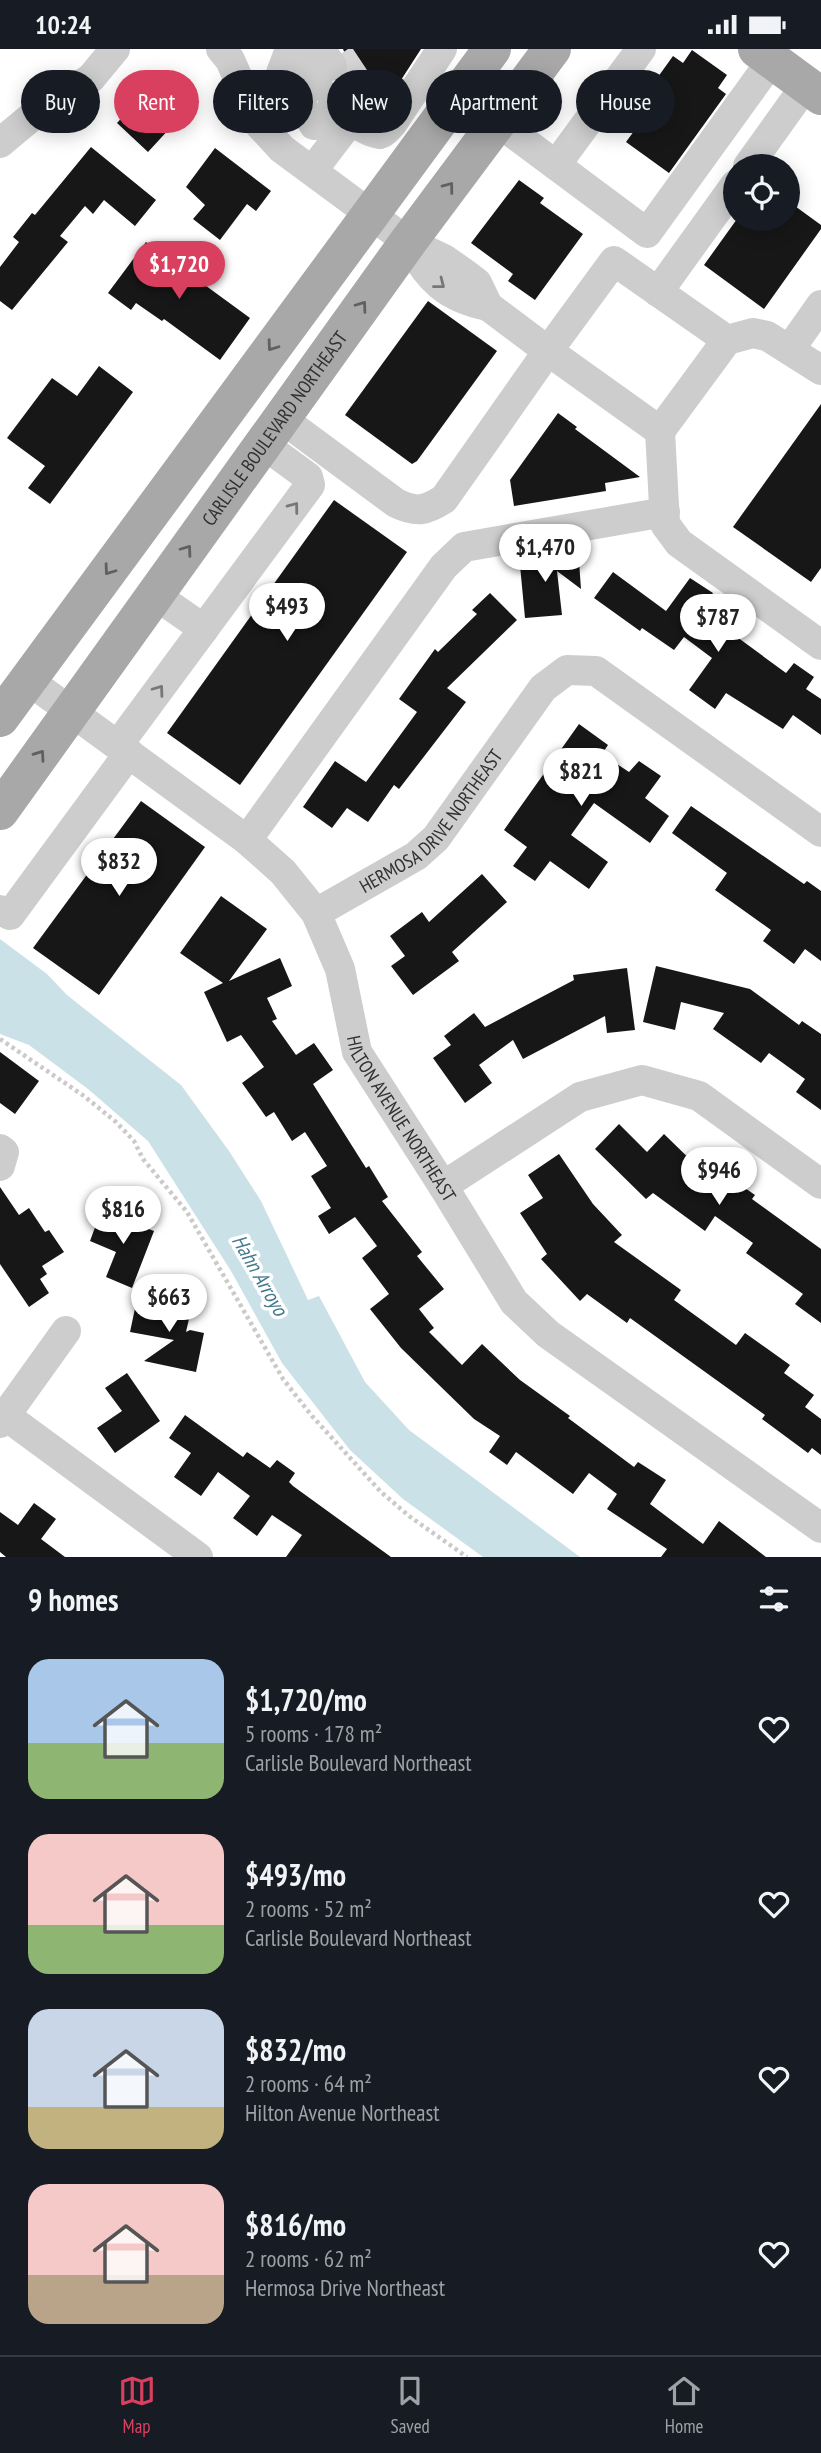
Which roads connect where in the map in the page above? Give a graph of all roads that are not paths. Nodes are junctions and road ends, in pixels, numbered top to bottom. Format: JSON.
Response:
{"nodes":[{"id":1,"x":115,"y":49,"type":"edge"},
{"id":2,"x":293,"y":49,"type":"edge"},
{"id":3,"x":442,"y":49,"type":"edge"},
{"id":4,"x":492,"y":49,"type":"edge"},
{"id":5,"x":552,"y":49,"type":"edge"},
{"id":6,"x":641,"y":49,"type":"edge"},
{"id":7,"x":228,"y":51,"type":"edge"},
{"id":8,"x":765,"y":55,"type":"edge"},
{"id":9,"x":536,"y":70,"type":"edge"},
{"id":10,"x":327,"y":87,"type":"edge"},
{"id":11,"x":813,"y":91,"type":"edge"},
{"id":12,"x":412,"y":95,"type":"edge"},
{"id":13,"x":327,"y":102,"type":"edge"},
{"id":14,"x":490,"y":133,"type":"edge"},
{"id":15,"x":513,"y":133,"type":"edge"},
{"id":16,"x":0,"y":142,"type":"edge"},
{"id":17,"x":758,"y":154,"type":"edge"},
{"id":18,"x":556,"y":165,"type":"junction"},
{"id":19,"x":313,"y":170,"type":"junction"},
{"id":20,"x":723,"y":202,"type":"edge"},
{"id":21,"x":370,"y":212,"type":"junction"},
{"id":22,"x":408,"y":242,"type":"junction"},
{"id":23,"x":658,"y":292,"type":"junction"},
{"id":24,"x":821,"y":305,"type":"edge"},
{"id":25,"x":727,"y":340,"type":"junction"},
{"id":26,"x":790,"y":349,"type":"junction"},
{"id":27,"x":548,"y":351,"type":"junction"},
{"id":28,"x":821,"y":370,"type":"edge"},
{"id":29,"x":272,"y":431,"type":"junction"},
{"id":30,"x":660,"y":431,"type":"junction"},
{"id":31,"x":665,"y":512,"type":"junction"},
{"id":32,"x":155,"y":595,"type":"junction"},
{"id":33,"x":204,"y":629,"type":"junction"},
{"id":34,"x":821,"y":645,"type":"edge"},
{"id":35,"x":28,"y":680,"type":"junction"},
{"id":36,"x":71,"y":710,"type":"junction"},
{"id":37,"x":0,"y":718,"type":"edge"},
{"id":38,"x":124,"y":749,"type":"junction"},
{"id":39,"x":0,"y":811,"type":"edge"},
{"id":40,"x":821,"y":832,"type":"edge"},
{"id":41,"x":247,"y":840,"type":"junction"},
{"id":42,"x":0,"y":909,"type":"edge"},
{"id":43,"x":316,"y":913,"type":"junction"},
{"id":44,"x":0,"y":1149,"type":"edge"},
{"id":45,"x":0,"y":1166,"type":"edge"},
{"id":46,"x":821,"y":1184,"type":"edge"},
{"id":47,"x":443,"y":1186,"type":"junction"},
{"id":48,"x":66,"y":1331,"type":"dead end"},
{"id":49,"x":3,"y":1420,"type":"edge"},
{"id":50,"x":821,"y":1528,"type":"edge"},
{"id":51,"x":198,"y":1557,"type":"edge"}],
"edges":[{"from":1,"to":16,"type":"street"},
{"from":2,"to":10,"type":"street"},
{"from":3,"to":12,"type":"street"},
{"from":4,"to":21,"type":"main road"},
{"from":5,"to":9,"type":"main road","name":"CARLISLE BOULEVARD NORTHEAST"},
{"from":6,"to":18,"type":"street"},
{"from":7,"to":19,"type":"street"},
{"from":8,"to":11,"type":"main road"},
{"from":8,"to":18,"type":"street"},
{"from":11,"to":17,"type":"street"},
{"from":13,"to":19,"type":"street"},
{"from":22,"to":14,"type":"main road","name":"CARLISLE BOULEVARD NORTHEAST","one_way":true},
{"from":15,"to":18,"type":"street"},
{"from":19,"to":21,"type":"street"},
{"from":20,"to":23,"type":"street"},
{"from":21,"to":22,"type":"street"},
{"from":21,"to":35,"type":"main road","one_way":true},
{"from":22,"to":27,"type":"street"},
{"from":29,"to":22,"type":"main road","name":"CARLISLE BOULEVARD NORTHEAST","one_way":true},
{"from":23,"to":25,"type":"street"},
{"from":23,"to":27,"type":"street"},
{"from":24,"to":26,"type":"street"},
{"from":25,"to":26,"type":"street"},
{"from":25,"to":30,"type":"street"},
{"from":26,"to":28,"type":"street"},
{"from":27,"to":29,"type":"street"},
{"from":27,"to":30,"type":"street"},
{"from":32,"to":29,"type":"main road","name":"CARLISLE BOULEVARD NORTHEAST","one_way":true},
{"from":33,"to":29,"type":"street","one_way":true},
{"from":30,"to":31,"type":"street"},
{"from":31,"to":34,"type":"street"},
{"from":31,"to":41,"type":"street"},
{"from":32,"to":33,"type":"street"},
{"from":32,"to":36,"type":"main road","name":"CARLISLE BOULEVARD NORTHEAST"},
{"from":38,"to":33,"type":"street","one_way":true},
{"from":35,"to":36,"type":"street","name":"HILTON AVENUE NORTHEAST"},
{"from":35,"to":37,"type":"main road"},
{"from":36,"to":38,"type":"street","name":"HILTON AVENUE NORTHEAST"},
{"from":39,"to":36,"type":"main road","name":"CARLISLE BOULEVARD NORTHEAST","one_way":true},
{"from":38,"to":41,"type":"street","name":"HILTON AVENUE NORTHEAST"},
{"from":38,"to":42,"type":"street"},
{"from":40,"to":43,"type":"street","name":"HERMOSA DRIVE NORTHEAST"},
{"from":41,"to":43,"type":"street","name":"HILTON AVENUE NORTHEAST"},
{"from":43,"to":47,"type":"street","name":"HILTON AVENUE NORTHEAST"},
{"from":44,"to":45,"type":"street"},
{"from":46,"to":47,"type":"street"},
{"from":47,"to":50,"type":"street","name":"HILTON AVENUE NORTHEAST"},
{"from":48,"to":49,"type":"street"},
{"from":49,"to":51,"type":"street"}]}
